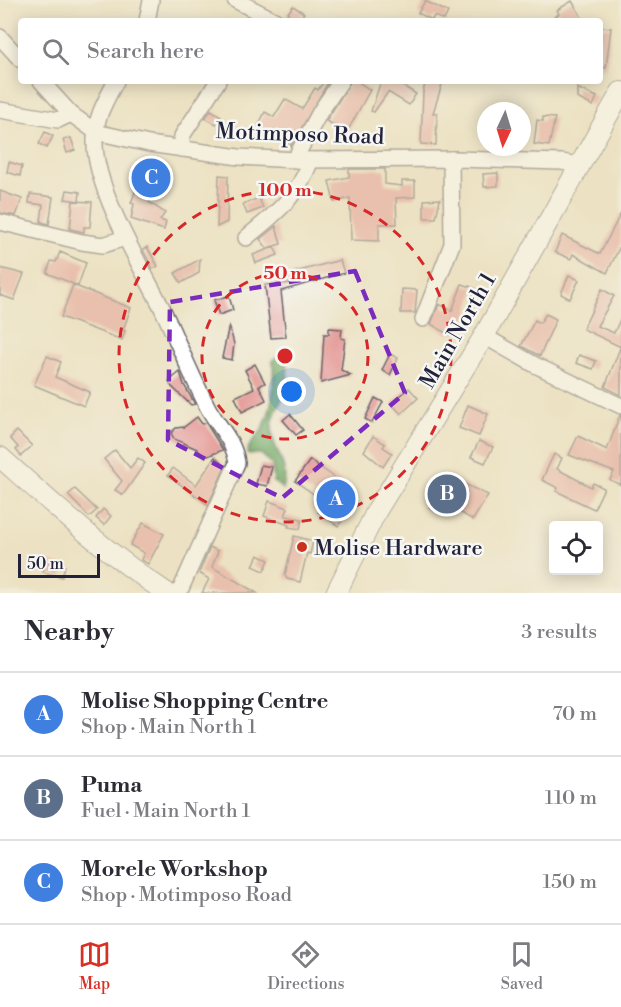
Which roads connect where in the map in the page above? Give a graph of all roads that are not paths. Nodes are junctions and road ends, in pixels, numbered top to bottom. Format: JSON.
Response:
{"nodes":[{"id":1,"x":151,"y":0,"type":"edge"},
{"id":2,"x":235,"y":0,"type":"edge"},
{"id":3,"x":256,"y":16,"type":"edge"},
{"id":4,"x":148,"y":18,"type":"edge"},
{"id":5,"x":0,"y":37,"type":"edge"},
{"id":6,"x":18,"y":57,"type":"edge"},
{"id":7,"x":44,"y":84,"type":"edge"},
{"id":8,"x":114,"y":84,"type":"edge"},
{"id":9,"x":216,"y":84,"type":"edge"},
{"id":10,"x":339,"y":84,"type":"edge"},
{"id":11,"x":621,"y":92,"type":"edge"},
{"id":12,"x":0,"y":110,"type":"edge"},
{"id":13,"x":71,"y":114,"type":"junction"},
{"id":14,"x":96,"y":132,"type":"junction"},
{"id":15,"x":182,"y":149,"type":"junction"},
{"id":16,"x":451,"y":159,"type":"junction"},
{"id":17,"x":304,"y":160,"type":"junction"},
{"id":18,"x":579,"y":165,"type":"junction"},
{"id":19,"x":0,"y":222,"type":"edge"},
{"id":20,"x":126,"y":238,"type":"junction"},
{"id":21,"x":246,"y":238,"type":"dead end"},
{"id":22,"x":423,"y":319,"type":"dead end"},
{"id":23,"x":484,"y":336,"type":"junction"},
{"id":24,"x":621,"y":406,"type":"edge"},
{"id":25,"x":0,"y":457,"type":"edge"},
{"id":26,"x":166,"y":593,"type":"edge"},
{"id":27,"x":179,"y":593,"type":"edge"},
{"id":28,"x":336,"y":593,"type":"edge"}],
"edges":[{"from":1,"to":4,"type":"street"},
{"from":2,"to":3,"type":"street"},
{"from":5,"to":6,"type":"street"},
{"from":7,"to":13,"type":"street","name":"Motimposo Road"},
{"from":8,"to":14,"type":"street"},
{"from":9,"to":15,"type":"street"},
{"from":10,"to":17,"type":"street"},
{"from":11,"to":18,"type":"main road","name":"Main North 1"},
{"from":12,"to":13,"type":"street"},
{"from":13,"to":14,"type":"street","name":"Motimposo Road"},
{"from":14,"to":15,"type":"street","name":"Motimposo Road"},
{"from":14,"to":20,"type":"street"},
{"from":15,"to":17,"type":"street","name":"Motimposo Road"},
{"from":16,"to":17,"type":"street","name":"Motimposo Road"},
{"from":16,"to":18,"type":"street","name":"Motimposo Road"},
{"from":16,"to":22,"type":"street"},
{"from":17,"to":21,"type":"street"},
{"from":18,"to":23,"type":"main road","name":"Main North 1"},
{"from":19,"to":20,"type":"street"},
{"from":20,"to":27,"type":"street"},
{"from":23,"to":24,"type":"street"},
{"from":23,"to":28,"type":"main road","name":"Main North 1"},
{"from":25,"to":26,"type":"main road"}]}
